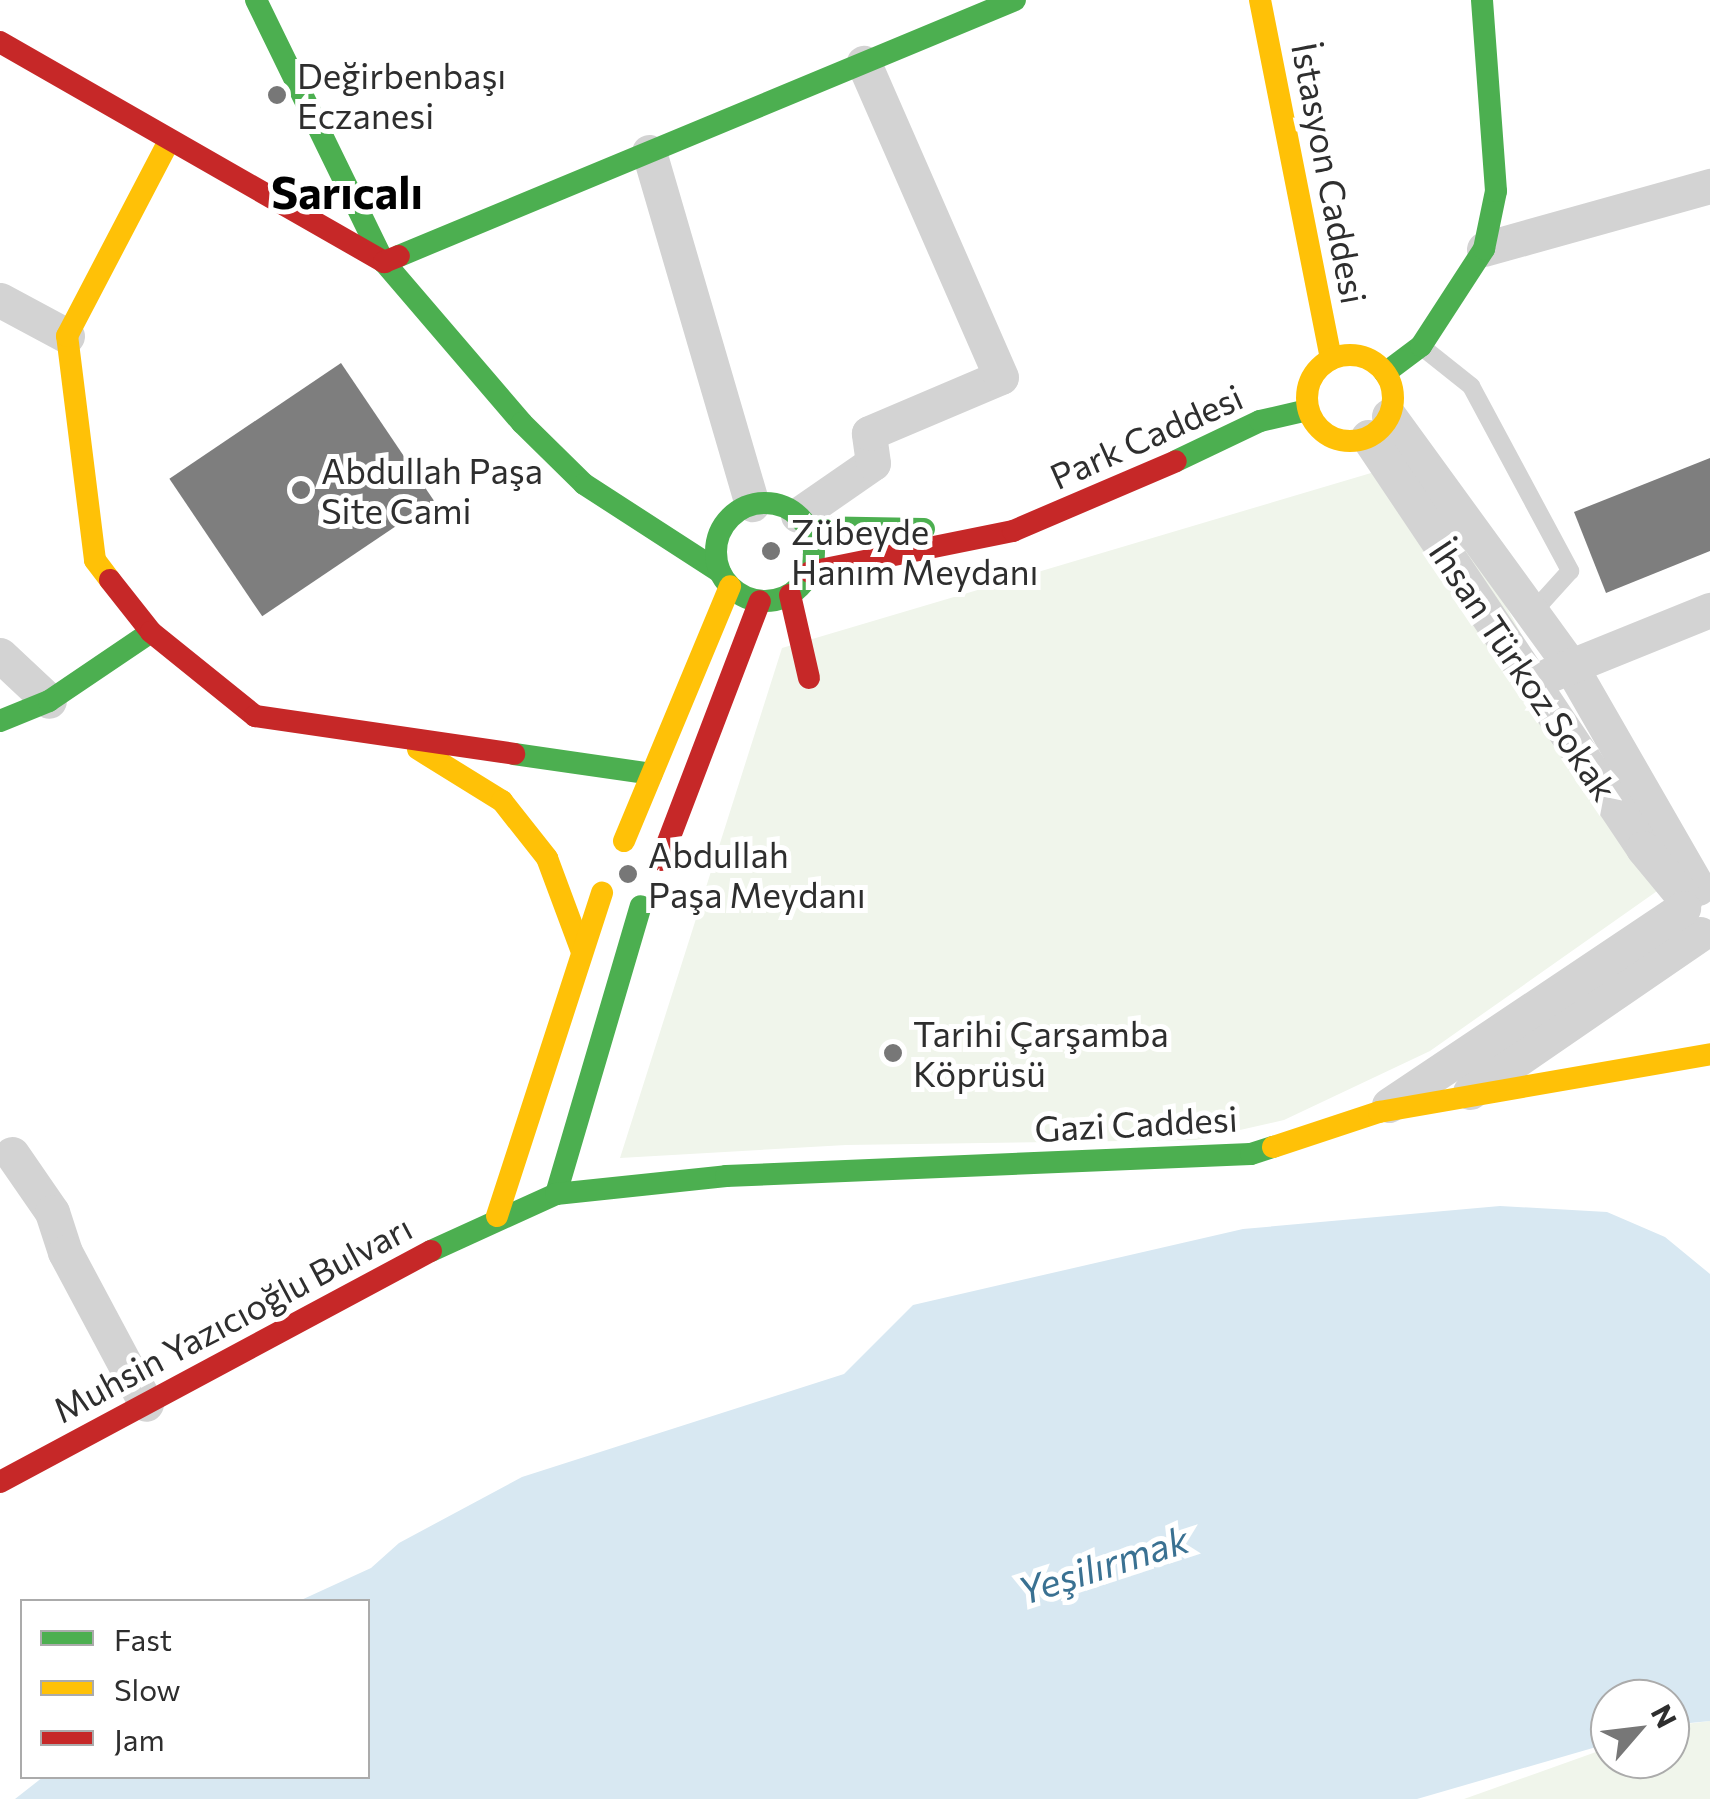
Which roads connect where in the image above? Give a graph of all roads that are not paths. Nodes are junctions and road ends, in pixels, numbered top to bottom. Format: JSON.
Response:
{"nodes":[{"id":1,"x":256,"y":0,"type":"edge"},
{"id":2,"x":1015,"y":0,"type":"edge"},
{"id":3,"x":1260,"y":0,"type":"edge"},
{"id":4,"x":1482,"y":0,"type":"edge"},
{"id":5,"x":0,"y":42,"type":"edge"},
{"id":6,"x":864,"y":63,"type":"junction"},
{"id":7,"x":168,"y":142,"type":"junction"},
{"id":8,"x":649,"y":152,"type":"junction"},
{"id":9,"x":1710,"y":186,"type":"edge"},
{"id":10,"x":1484,"y":249,"type":"junction"},
{"id":11,"x":384,"y":262,"type":"junction"},
{"id":12,"x":0,"y":300,"type":"edge"},
{"id":13,"x":67,"y":336,"type":"junction"},
{"id":14,"x":1421,"y":346,"type":"junction"},
{"id":15,"x":1331,"y":359,"type":"junction"},
{"id":16,"x":1385,"y":374,"type":"junction"},
{"id":17,"x":1308,"y":410,"type":"junction"},
{"id":18,"x":1378,"y":427,"type":"junction"},
{"id":19,"x":752,"y":504,"type":"junction"},
{"id":20,"x":803,"y":521,"type":"junction"},
{"id":21,"x":1013,"y":531,"type":"junction"},
{"id":22,"x":810,"y":572,"type":"junction"},
{"id":23,"x":725,"y":579,"type":"junction"},
{"id":24,"x":790,"y":595,"type":"junction"},
{"id":25,"x":760,"y":601,"type":"junction"},
{"id":26,"x":1710,"y":610,"type":"edge"},
{"id":27,"x":1532,"y":612,"type":"junction"},
{"id":28,"x":151,"y":632,"type":"junction"},
{"id":29,"x":0,"y":654,"type":"edge"},
{"id":30,"x":1570,"y":664,"type":"junction"},
{"id":31,"x":809,"y":678,"type":"dead end"},
{"id":32,"x":1531,"y":684,"type":"junction"},
{"id":33,"x":49,"y":701,"type":"junction"},
{"id":34,"x":0,"y":721,"type":"edge"},
{"id":35,"x":406,"y":742,"type":"junction"},
{"id":36,"x":652,"y":774,"type":"junction"},
{"id":37,"x":607,"y":864,"type":"junction"},
{"id":38,"x":656,"y":885,"type":"junction"},
{"id":39,"x":1698,"y":908,"type":"edge"},
{"id":40,"x":582,"y":952,"type":"junction"},
{"id":41,"x":1710,"y":1054,"type":"edge"},
{"id":42,"x":1464,"y":1097,"type":"junction"},
{"id":43,"x":1379,"y":1112,"type":"junction"},
{"id":44,"x":12,"y":1154,"type":"dead end"},
{"id":45,"x":556,"y":1194,"type":"junction"},
{"id":46,"x":497,"y":1216,"type":"junction"},
{"id":47,"x":146,"y":1404,"type":"junction"},
{"id":48,"x":0,"y":1482,"type":"edge"}],
"edges":[{"from":1,"to":11,"type":"main road"},
{"from":2,"to":6,"type":"main road"},
{"from":3,"to":15,"type":"main road","name":"İstasyon Caddesi"},
{"from":4,"to":10,"type":"main road"},
{"from":5,"to":7,"type":"main road"},
{"from":6,"to":8,"type":"main road"},
{"from":6,"to":20,"type":"street"},
{"from":7,"to":11,"type":"main road"},
{"from":7,"to":13,"type":"main road"},
{"from":8,"to":11,"type":"main road"},
{"from":8,"to":19,"type":"street"},
{"from":9,"to":10,"type":"street"},
{"from":10,"to":14,"type":"main road"},
{"from":11,"to":23,"type":"main road"},
{"from":12,"to":13,"type":"street"},
{"from":13,"to":28,"type":"main road"},
{"from":14,"to":16,"type":"main road"},
{"from":14,"to":27,"type":"lane"},
{"from":15,"to":16,"type":"main road"},
{"from":15,"to":17,"type":"main road"},
{"from":16,"to":18,"type":"main road"},
{"from":17,"to":18,"type":"main road"},
{"from":17,"to":21,"type":"main road","name":"Park Caddesi"},
{"from":18,"to":27,"type":"street"},
{"from":18,"to":32,"type":"street","name":"İhsan Türkoz Sokak"},
{"from":19,"to":20,"type":"main road"},
{"from":19,"to":23,"type":"main road"},
{"from":20,"to":21,"type":"main road","name":"Park Caddesi"},
{"from":20,"to":22,"type":"main road"},
{"from":21,"to":22,"type":"main road","name":"Park Caddesi"},
{"from":22,"to":24,"type":"main road"},
{"from":23,"to":25,"type":"main road"},
{"from":23,"to":36,"type":"main road"},
{"from":24,"to":25,"type":"main road"},
{"from":24,"to":31,"type":"main road"},
{"from":25,"to":38,"type":"main road"},
{"from":26,"to":30,"type":"street"},
{"from":27,"to":30,"type":"street"},
{"from":28,"to":33,"type":"main road"},
{"from":28,"to":35,"type":"main road"},
{"from":29,"to":33,"type":"street"},
{"from":30,"to":32,"type":"street"},
{"from":30,"to":39,"type":"street"},
{"from":32,"to":39,"type":"street","name":"İhsan Türkoz Sokak"},
{"from":33,"to":34,"type":"main road"},
{"from":35,"to":36,"type":"main road"},
{"from":35,"to":40,"type":"main road"},
{"from":36,"to":37,"type":"main road"},
{"from":37,"to":38,"type":"main road"},
{"from":37,"to":38,"type":"main road"},
{"from":37,"to":40,"type":"main road"},
{"from":38,"to":45,"type":"main road"},
{"from":39,"to":42,"type":"street"},
{"from":39,"to":43,"type":"street"},
{"from":40,"to":46,"type":"main road"},
{"from":41,"to":42,"type":"main road","name":"Gazi Caddesi"},
{"from":42,"to":43,"type":"main road","name":"Gazi Caddesi"},
{"from":43,"to":45,"type":"main road","name":"Gazi Caddesi"},
{"from":44,"to":47,"type":"street"},
{"from":45,"to":46,"type":"main road","name":"Muhsin Yazıcıoğlu Bulvarı"},
{"from":46,"to":47,"type":"main road","name":"Muhsin Yazıcıoğlu Bulvarı"},
{"from":47,"to":48,"type":"main road","name":"Muhsin Yazıcıoğlu Bulvarı"}]}
